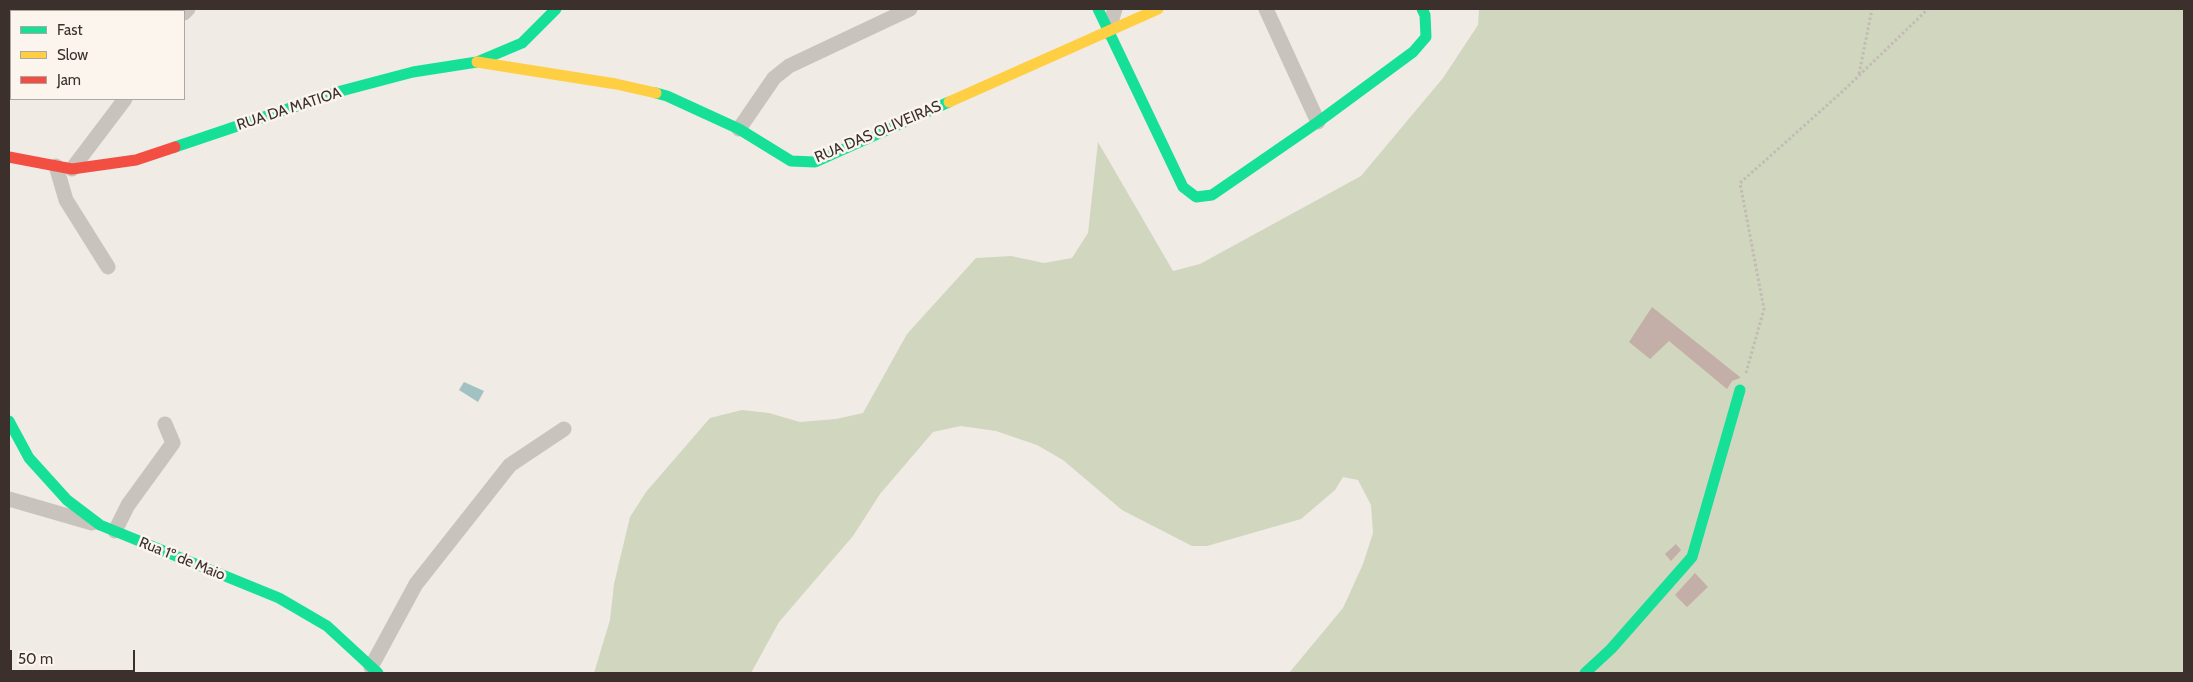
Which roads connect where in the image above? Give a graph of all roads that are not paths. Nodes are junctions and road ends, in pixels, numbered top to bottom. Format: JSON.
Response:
{"nodes":[{"id":1,"x":556,"y":9,"type":"edge"},
{"id":2,"x":910,"y":9,"type":"edge"},
{"id":3,"x":1098,"y":9,"type":"edge"},
{"id":4,"x":1115,"y":9,"type":"edge"},
{"id":5,"x":1158,"y":9,"type":"edge"},
{"id":6,"x":1266,"y":9,"type":"edge"},
{"id":7,"x":1422,"y":9,"type":"edge"},
{"id":8,"x":1108,"y":32,"type":"junction"},
{"id":9,"x":477,"y":62,"type":"junction"},
{"id":10,"x":124,"y":100,"type":"edge"},
{"id":11,"x":1318,"y":122,"type":"junction"},
{"id":12,"x":739,"y":129,"type":"junction"},
{"id":13,"x":9,"y":157,"type":"edge"},
{"id":14,"x":56,"y":166,"type":"junction"},
{"id":15,"x":72,"y":169,"type":"junction"},
{"id":16,"x":108,"y":267,"type":"dead end"},
{"id":17,"x":1740,"y":390,"type":"road end"},
{"id":18,"x":9,"y":421,"type":"edge"},
{"id":19,"x":166,"y":424,"type":"dead end"},
{"id":20,"x":564,"y":429,"type":"dead end"},
{"id":21,"x":9,"y":499,"type":"edge"},
{"id":22,"x":100,"y":525,"type":"junction"},
{"id":23,"x":115,"y":531,"type":"junction"},
{"id":24,"x":375,"y":670,"type":"edge"},
{"id":25,"x":1585,"y":673,"type":"edge"}],
"edges":[{"from":1,"to":9,"type":"street","name":"RUA DA MATIOA"},
{"from":2,"to":12,"type":"street"},
{"from":3,"to":8,"type":"street"},
{"from":4,"to":8,"type":"street"},
{"from":5,"to":8,"type":"street","name":"RUA DAS OLIVEIRAS"},
{"from":6,"to":11,"type":"street"},
{"from":7,"to":11,"type":"street"},
{"from":8,"to":11,"type":"street"},
{"from":8,"to":12,"type":"street","name":"RUA DAS OLIVEIRAS"},
{"from":9,"to":12,"type":"street","name":"RUA DAS OLIVEIRAS"},
{"from":9,"to":15,"type":"street","name":"RUA DA MATIOA"},
{"from":10,"to":15,"type":"street"},
{"from":13,"to":14,"type":"street","name":"RUA DA MATIOA"},
{"from":14,"to":15,"type":"street","name":"RUA DA MATIOA"},
{"from":14,"to":16,"type":"street"},
{"from":17,"to":25,"type":"street"},
{"from":18,"to":22,"type":"street","name":"Rua 1º de Maio"},
{"from":19,"to":23,"type":"street"},
{"from":20,"to":24,"type":"street"},
{"from":21,"to":22,"type":"street"},
{"from":22,"to":23,"type":"street","name":"Rua 1º de Maio"},
{"from":23,"to":24,"type":"street","name":"Rua 1º de Maio"}]}
